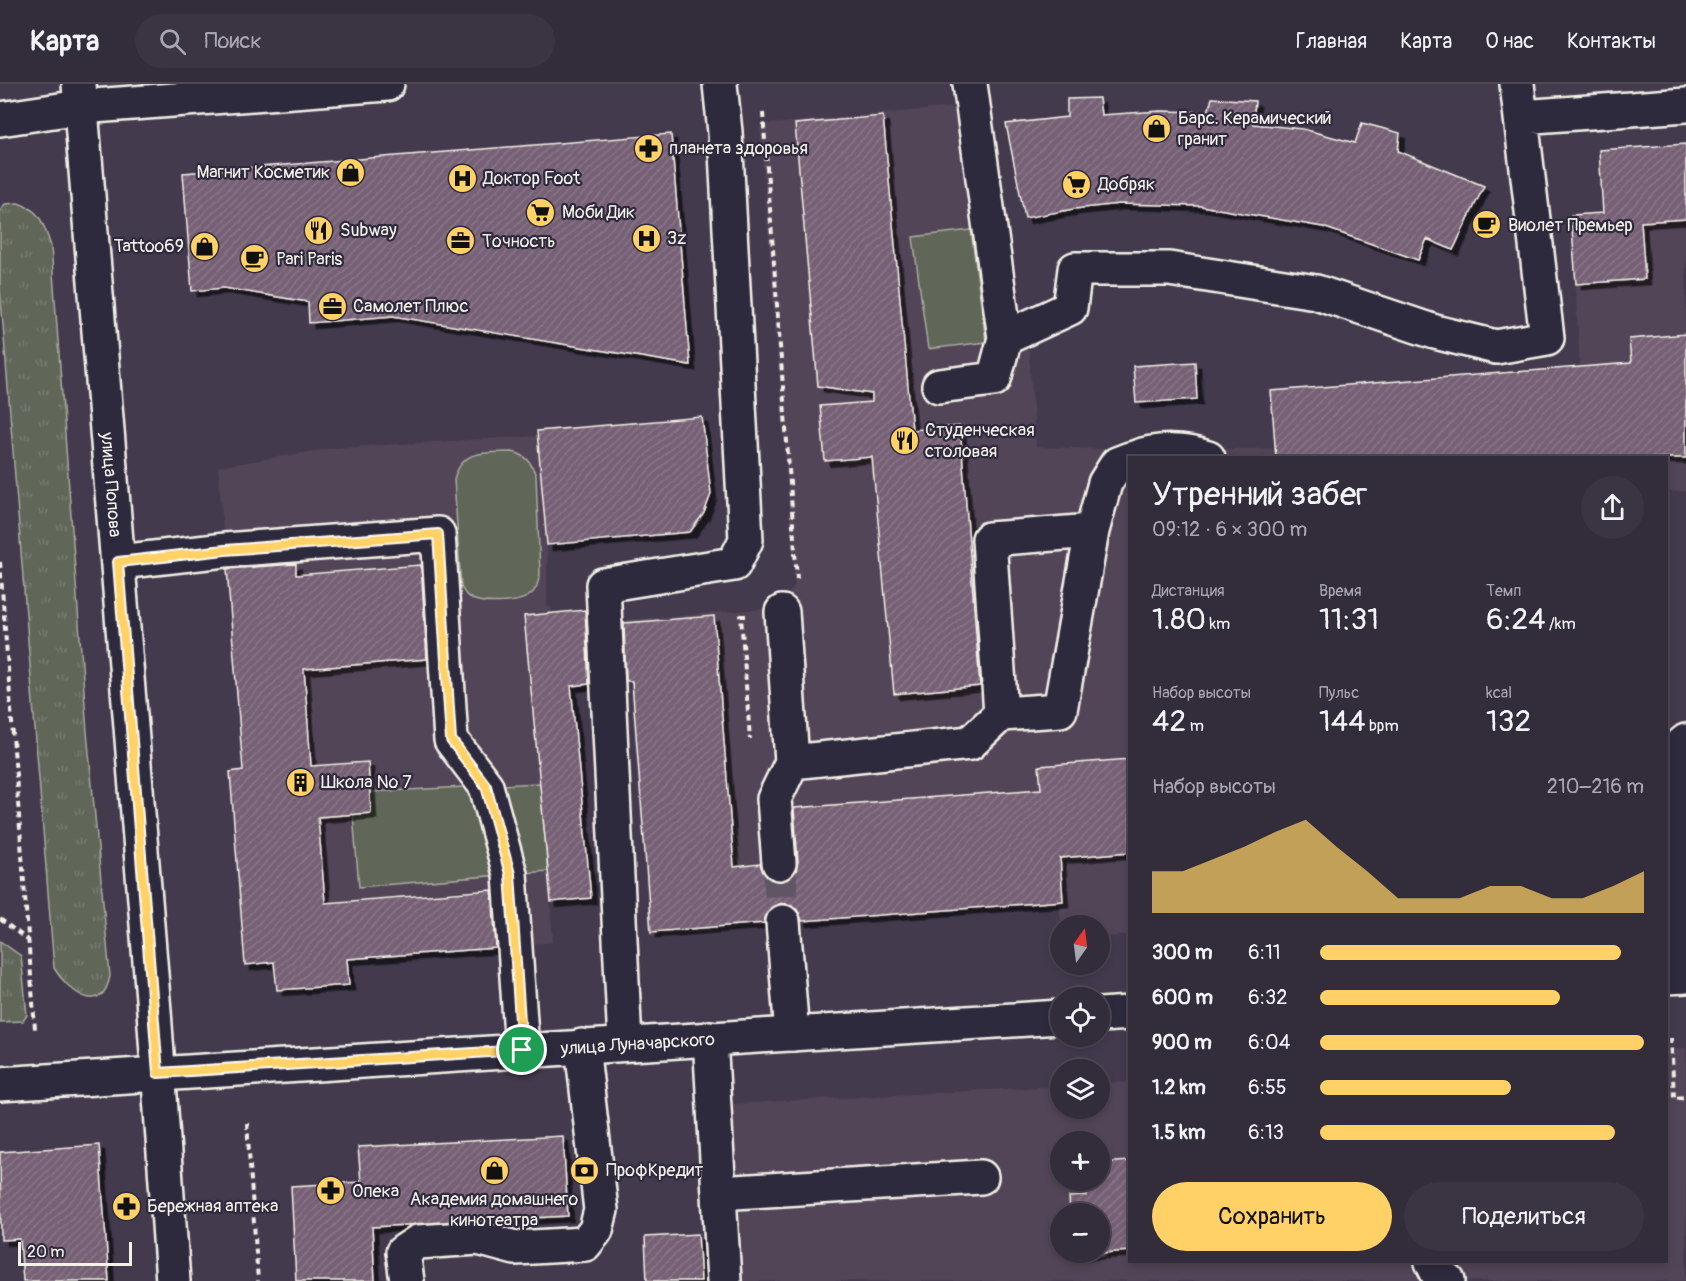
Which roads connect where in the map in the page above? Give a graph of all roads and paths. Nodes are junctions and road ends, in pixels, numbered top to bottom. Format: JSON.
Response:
{"nodes":[{"id":1,"x":375,"y":84,"type":"edge"},
{"id":2,"x":720,"y":84,"type":"edge"},
{"id":3,"x":970,"y":84,"type":"edge"},
{"id":4,"x":1517,"y":84,"type":"edge"},
{"id":5,"x":80,"y":95,"type":"edge"},
{"id":6,"x":1686,"y":105,"type":"edge"},
{"id":7,"x":1521,"y":117,"type":"junction"},
{"id":8,"x":0,"y":119,"type":"edge"},
{"id":9,"x":1005,"y":338,"type":"junction"},
{"id":10,"x":939,"y":386,"type":"dead end"},
{"id":11,"x":1138,"y":456,"type":"edge"},
{"id":12,"x":1203,"y":456,"type":"edge"},
{"id":13,"x":1128,"y":460,"type":"edge"},
{"id":14,"x":1092,"y":531,"type":"junction"},
{"id":15,"x":0,"y":562,"type":"edge"},
{"id":16,"x":118,"y":562,"type":"junction"},
{"id":17,"x":782,"y":612,"type":"dead end"},
{"id":18,"x":1001,"y":714,"type":"junction"},
{"id":19,"x":1686,"y":741,"type":"edge"},
{"id":20,"x":792,"y":762,"type":"junction"},
{"id":21,"x":779,"y":863,"type":"tunnel mouth"},
{"id":22,"x":0,"y":919,"type":"edge"},
{"id":23,"x":783,"y":922,"type":"tunnel mouth"},
{"id":24,"x":30,"y":941,"type":"junction"},
{"id":25,"x":1678,"y":976,"type":"edge"},
{"id":26,"x":1128,"y":1013,"type":"edge"},
{"id":27,"x":1110,"y":1014,"type":"edge"},
{"id":28,"x":1050,"y":1018,"type":"edge"},
{"id":29,"x":35,"y":1029,"type":"dead end"},
{"id":30,"x":792,"y":1034,"type":"junction"},
{"id":31,"x":710,"y":1038,"type":"junction"},
{"id":32,"x":1671,"y":1038,"type":"dead end"},
{"id":33,"x":625,"y":1044,"type":"junction"},
{"id":34,"x":582,"y":1046,"type":"junction"},
{"id":35,"x":522,"y":1050,"type":"junction"},
{"id":36,"x":158,"y":1073,"type":"junction"},
{"id":37,"x":0,"y":1084,"type":"edge"},
{"id":38,"x":1686,"y":1097,"type":"edge"},
{"id":39,"x":247,"y":1123,"type":"dead end"},
{"id":40,"x":981,"y":1177,"type":"dead end"},
{"id":41,"x":719,"y":1193,"type":"junction"},
{"id":42,"x":173,"y":1281,"type":"edge"},
{"id":43,"x":258,"y":1281,"type":"edge"},
{"id":44,"x":407,"y":1281,"type":"edge"},
{"id":45,"x":723,"y":1281,"type":"edge"}],
"edges":[{"from":1,"to":5,"type":"main road"},
{"from":2,"to":33,"type":"main road"},
{"from":3,"to":9,"type":"main road"},
{"from":4,"to":7,"type":"main road"},
{"from":5,"to":8,"type":"main road"},
{"from":5,"to":16,"type":"main road","name":"улица Попова"},
{"from":6,"to":7,"type":"main road"},
{"from":7,"to":9,"type":"main road"},
{"from":9,"to":10,"type":"main road"},
{"from":11,"to":12,"type":"main road"},
{"from":13,"to":14,"type":"main road"},
{"from":14,"to":18,"type":"main road"},
{"from":14,"to":18,"type":"main road"},
{"from":15,"to":24,"type":"path"},
{"from":16,"to":35,"type":"main road"},
{"from":16,"to":36,"type":"main road","name":"улица Попова"},
{"from":17,"to":20,"type":"main road"},
{"from":18,"to":20,"type":"main road"},
{"from":19,"to":25,"type":"main road"},
{"from":20,"to":21,"type":"main road"},
{"from":22,"to":24,"type":"path"},
{"from":23,"to":30,"type":"main road"},
{"from":24,"to":29,"type":"path"},
{"from":26,"to":27,"type":"main road"},
{"from":28,"to":30,"type":"main road","name":"улица Луначарского"},
{"from":30,"to":31,"type":"main road","name":"улица Луначарского"},
{"from":31,"to":33,"type":"main road","name":"улица Луначарского"},
{"from":31,"to":41,"type":"main road"},
{"from":32,"to":38,"type":"path"},
{"from":33,"to":34,"type":"main road","name":"улица Луначарского"},
{"from":34,"to":35,"type":"main road","name":"улица Луначарского"},
{"from":34,"to":44,"type":"main road"},
{"from":35,"to":36,"type":"main road","name":"улица Луначарского"},
{"from":36,"to":37,"type":"main road","name":"улица Луначарского"},
{"from":36,"to":42,"type":"main road","name":"улица Попова"},
{"from":39,"to":43,"type":"path"},
{"from":40,"to":41,"type":"main road"},
{"from":41,"to":45,"type":"main road"}]}
